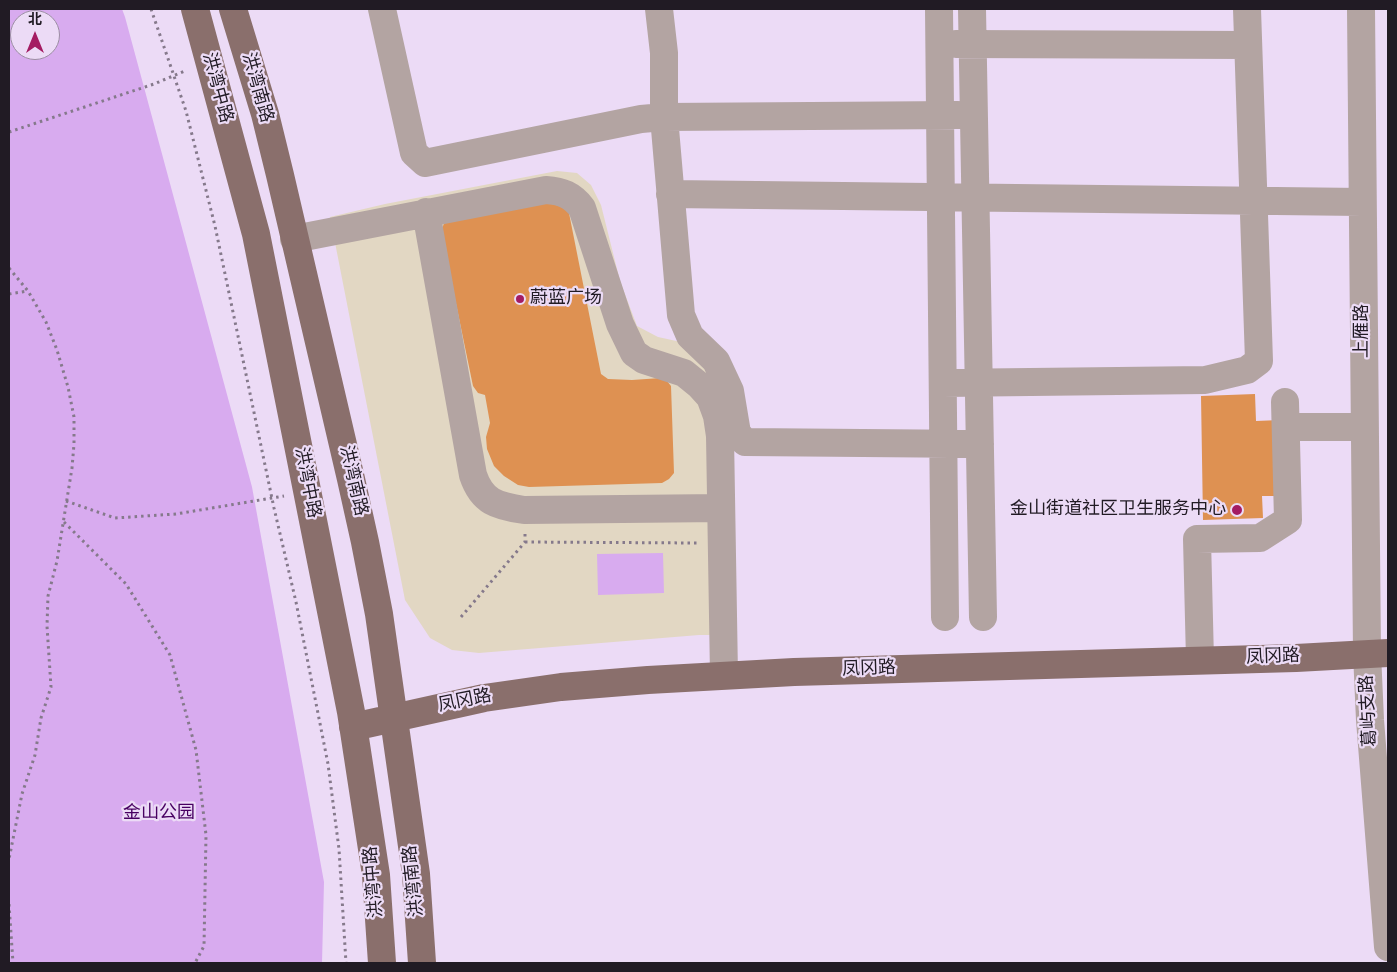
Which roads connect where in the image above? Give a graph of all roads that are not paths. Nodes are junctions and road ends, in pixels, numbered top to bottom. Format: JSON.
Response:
{"nodes":[{"id":1,"x":195,"y":9,"type":"edge"},
{"id":2,"x":233,"y":9,"type":"edge"},
{"id":3,"x":382,"y":9,"type":"edge"},
{"id":4,"x":659,"y":9,"type":"edge"},
{"id":5,"x":939,"y":9,"type":"edge"},
{"id":6,"x":972,"y":9,"type":"edge"},
{"id":7,"x":1247,"y":9,"type":"edge"},
{"id":8,"x":1361,"y":9,"type":"edge"},
{"id":9,"x":940,"y":44,"type":"junction"},
{"id":10,"x":973,"y":44,"type":"junction"},
{"id":11,"x":1248,"y":45,"type":"junction"},
{"id":12,"x":940,"y":115,"type":"junction"},
{"id":13,"x":974,"y":115,"type":"junction"},
{"id":14,"x":664,"y":118,"type":"junction"},
{"id":15,"x":670,"y":194,"type":"junction"},
{"id":16,"x":941,"y":197,"type":"junction"},
{"id":17,"x":976,"y":198,"type":"junction"},
{"id":18,"x":1253,"y":200,"type":"junction"},
{"id":19,"x":1362,"y":202,"type":"junction"},
{"id":20,"x":426,"y":212,"type":"junction"},
{"id":21,"x":294,"y":239,"type":"junction"},
{"id":22,"x":943,"y":382,"type":"junction"},
{"id":23,"x":979,"y":382,"type":"junction"},
{"id":24,"x":1364,"y":427,"type":"junction"},
{"id":25,"x":944,"y":444,"type":"junction"},
{"id":26,"x":980,"y":444,"type":"junction"},
{"id":27,"x":721,"y":508,"type":"junction"},
{"id":28,"x":983,"y":616,"type":"dead end"},
{"id":29,"x":946,"y":617,"type":"dead end"},
{"id":30,"x":1378,"y":653,"type":"edge"},
{"id":31,"x":1200,"y":660,"type":"junction"},
{"id":32,"x":724,"y":675,"type":"junction"},
{"id":33,"x":394,"y":717,"type":"junction"},
{"id":34,"x":353,"y":727,"type":"junction"},
{"id":35,"x":1388,"y":947,"type":"edge"},
{"id":36,"x":382,"y":963,"type":"edge"},
{"id":37,"x":422,"y":963,"type":"edge"}],
"edges":[{"from":1,"to":34,"type":"main road","name":"洪湾中路"},
{"from":2,"to":21,"type":"main road","name":"洪湾南路"},
{"from":3,"to":14,"type":"street"},
{"from":4,"to":14,"type":"street"},
{"from":5,"to":9,"type":"street"},
{"from":6,"to":10,"type":"street"},
{"from":7,"to":11,"type":"street"},
{"from":8,"to":19,"type":"street","name":"上雁路"},
{"from":9,"to":10,"type":"street"},
{"from":9,"to":12,"type":"street"},
{"from":10,"to":11,"type":"street"},
{"from":10,"to":13,"type":"street"},
{"from":11,"to":18,"type":"street"},
{"from":12,"to":13,"type":"street"},
{"from":12,"to":14,"type":"street"},
{"from":12,"to":16,"type":"street"},
{"from":13,"to":17,"type":"street"},
{"from":14,"to":15,"type":"street"},
{"from":15,"to":16,"type":"street"},
{"from":15,"to":25,"type":"street"},
{"from":16,"to":17,"type":"street"},
{"from":16,"to":22,"type":"street"},
{"from":17,"to":18,"type":"street"},
{"from":17,"to":23,"type":"street"},
{"from":18,"to":19,"type":"street"},
{"from":18,"to":23,"type":"street"},
{"from":19,"to":24,"type":"street","name":"上雁路"},
{"from":20,"to":21,"type":"street"},
{"from":20,"to":27,"type":"street"},
{"from":20,"to":27,"type":"street"},
{"from":21,"to":33,"type":"main road","name":"洪湾南路"},
{"from":22,"to":23,"type":"street"},
{"from":22,"to":25,"type":"street"},
{"from":23,"to":26,"type":"street"},
{"from":24,"to":30,"type":"street","name":"上雁路"},
{"from":24,"to":31,"type":"street"},
{"from":25,"to":26,"type":"street"},
{"from":25,"to":29,"type":"street"},
{"from":26,"to":28,"type":"street"},
{"from":27,"to":32,"type":"street"},
{"from":30,"to":31,"type":"main road","name":"凤冈路"},
{"from":30,"to":35,"type":"street","name":"葛屿支路"},
{"from":31,"to":32,"type":"main road","name":"凤冈路"},
{"from":32,"to":33,"type":"main road","name":"凤冈路"},
{"from":33,"to":34,"type":"main road","name":"凤冈路"},
{"from":33,"to":37,"type":"main road","name":"洪湾南路"},
{"from":34,"to":36,"type":"main road","name":"洪湾中路"}]}
